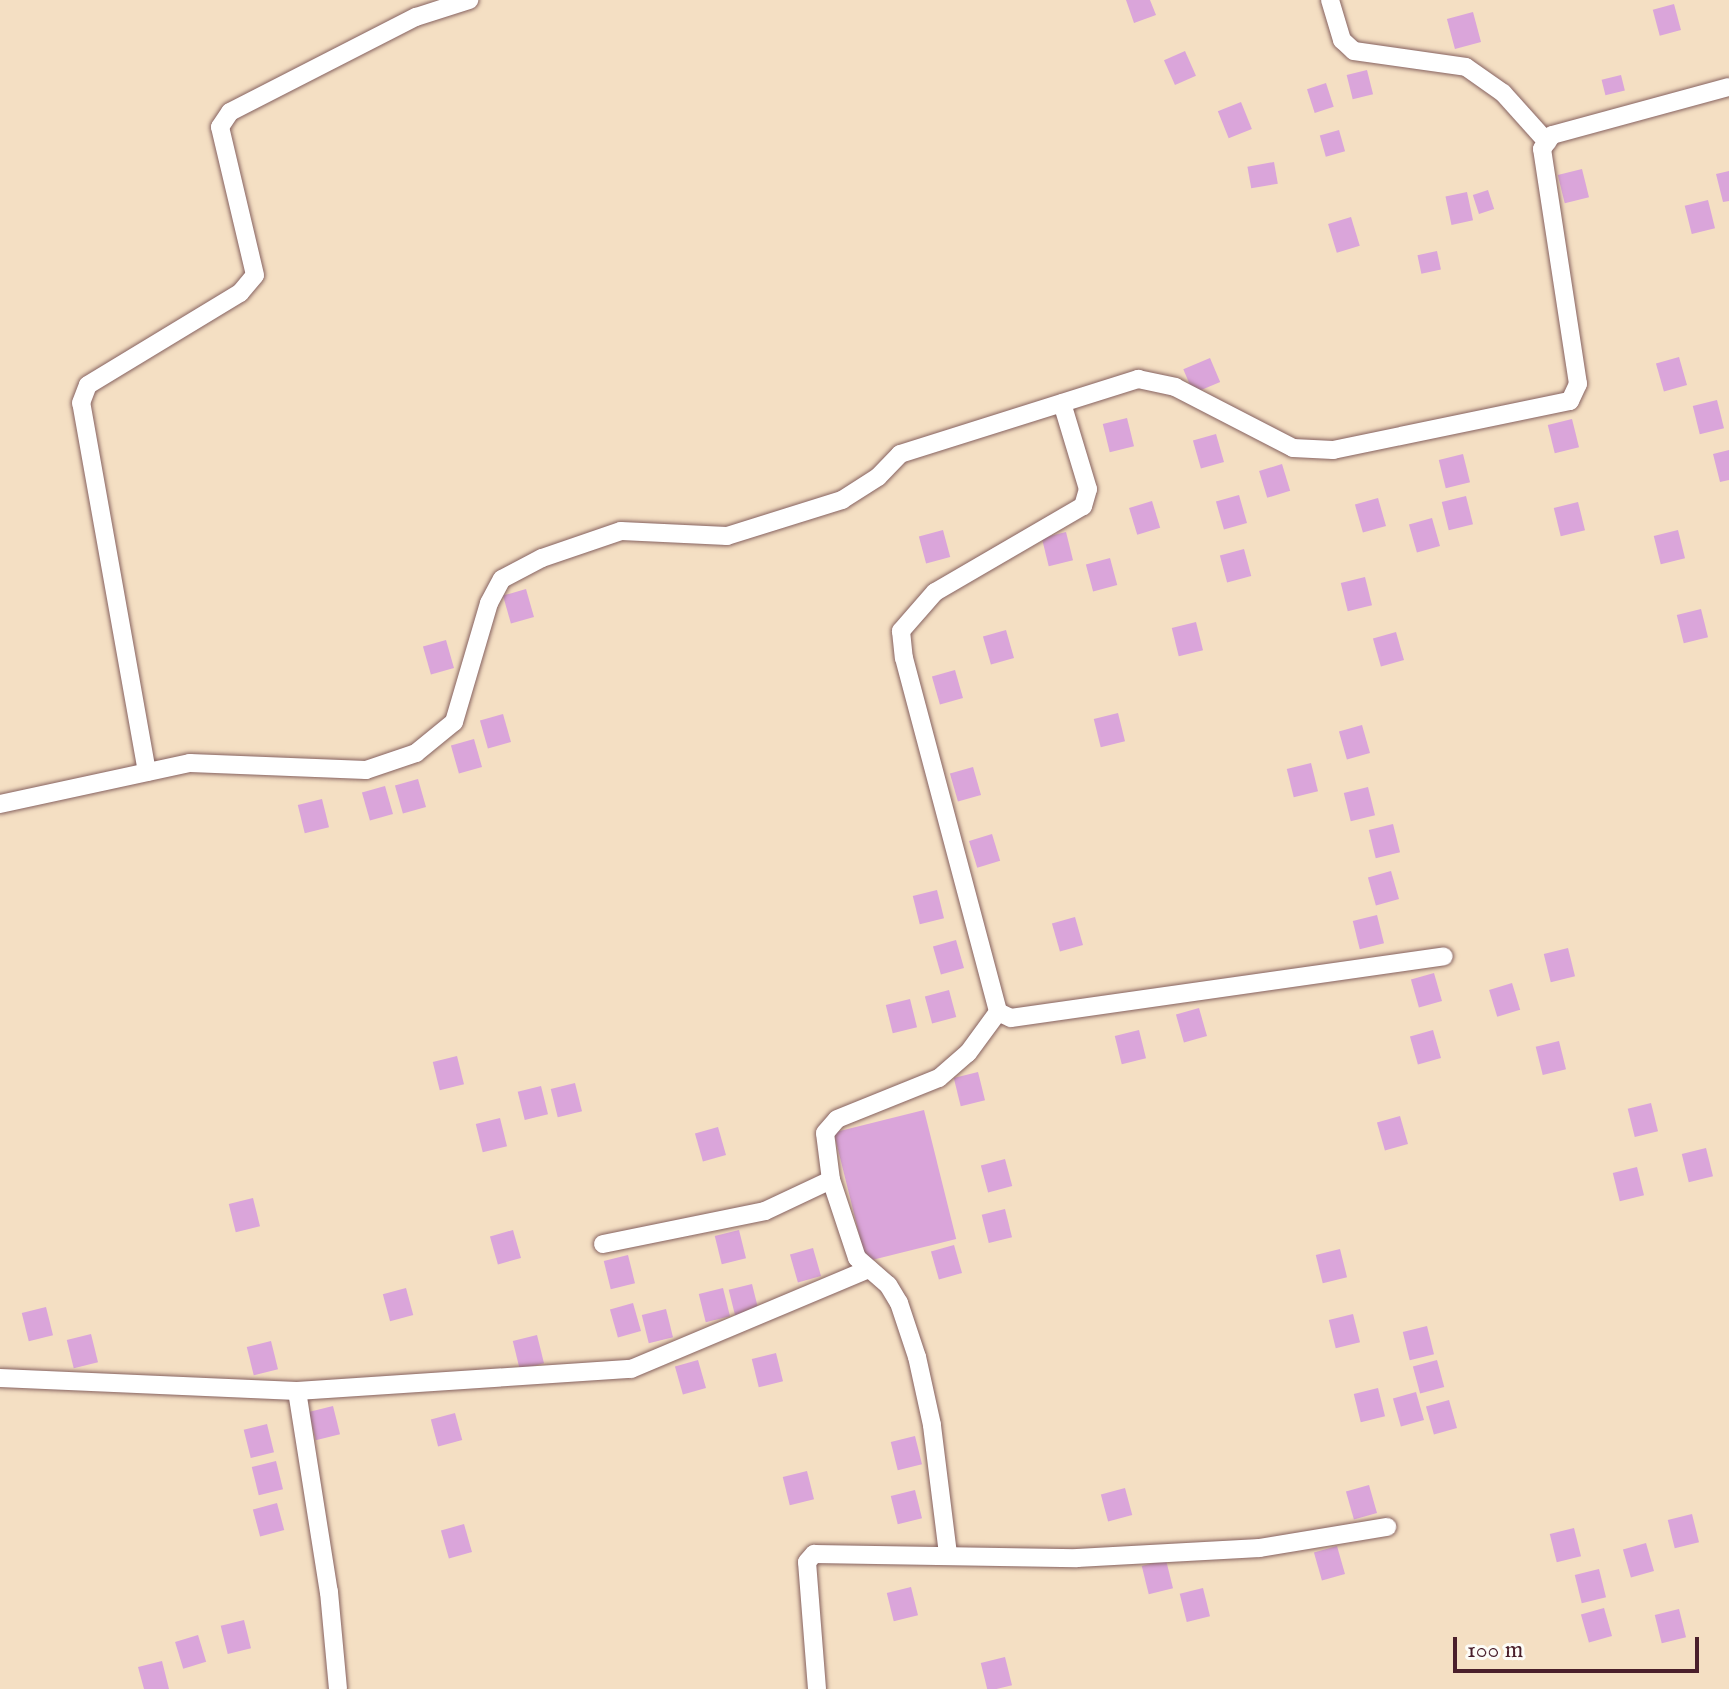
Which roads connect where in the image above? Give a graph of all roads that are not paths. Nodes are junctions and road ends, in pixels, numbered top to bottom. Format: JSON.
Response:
{"nodes":[{"id":1,"x":469,"y":0,"type":"edge"},
{"id":2,"x":1330,"y":0,"type":"edge"},
{"id":3,"x":1729,"y":87,"type":"edge"},
{"id":4,"x":1547,"y":142,"type":"junction"},
{"id":5,"x":1062,"y":403,"type":"junction"},
{"id":6,"x":147,"y":772,"type":"junction"},
{"id":7,"x":0,"y":804,"type":"edge"},
{"id":8,"x":1444,"y":956,"type":"dead end"},
{"id":9,"x":998,"y":1012,"type":"junction"},
{"id":10,"x":831,"y":1180,"type":"junction"},
{"id":11,"x":603,"y":1244,"type":"dead end"},
{"id":12,"x":869,"y":1269,"type":"junction"},
{"id":13,"x":0,"y":1378,"type":"edge"},
{"id":14,"x":297,"y":1391,"type":"junction"},
{"id":15,"x":1387,"y":1527,"type":"dead end"},
{"id":16,"x":948,"y":1554,"type":"junction"},
{"id":17,"x":338,"y":1689,"type":"edge"},
{"id":18,"x":817,"y":1689,"type":"edge"}],
"edges":[{"from":1,"to":6,"type":"street"},
{"from":2,"to":4,"type":"street"},
{"from":3,"to":4,"type":"street"},
{"from":4,"to":5,"type":"street"},
{"from":5,"to":6,"type":"street"},
{"from":5,"to":9,"type":"street"},
{"from":6,"to":7,"type":"street"},
{"from":8,"to":9,"type":"street"},
{"from":9,"to":10,"type":"street"},
{"from":10,"to":11,"type":"street"},
{"from":10,"to":12,"type":"street"},
{"from":12,"to":14,"type":"street"},
{"from":12,"to":16,"type":"street"},
{"from":13,"to":14,"type":"street"},
{"from":14,"to":17,"type":"street"},
{"from":15,"to":16,"type":"street"},
{"from":16,"to":18,"type":"street"}]}
